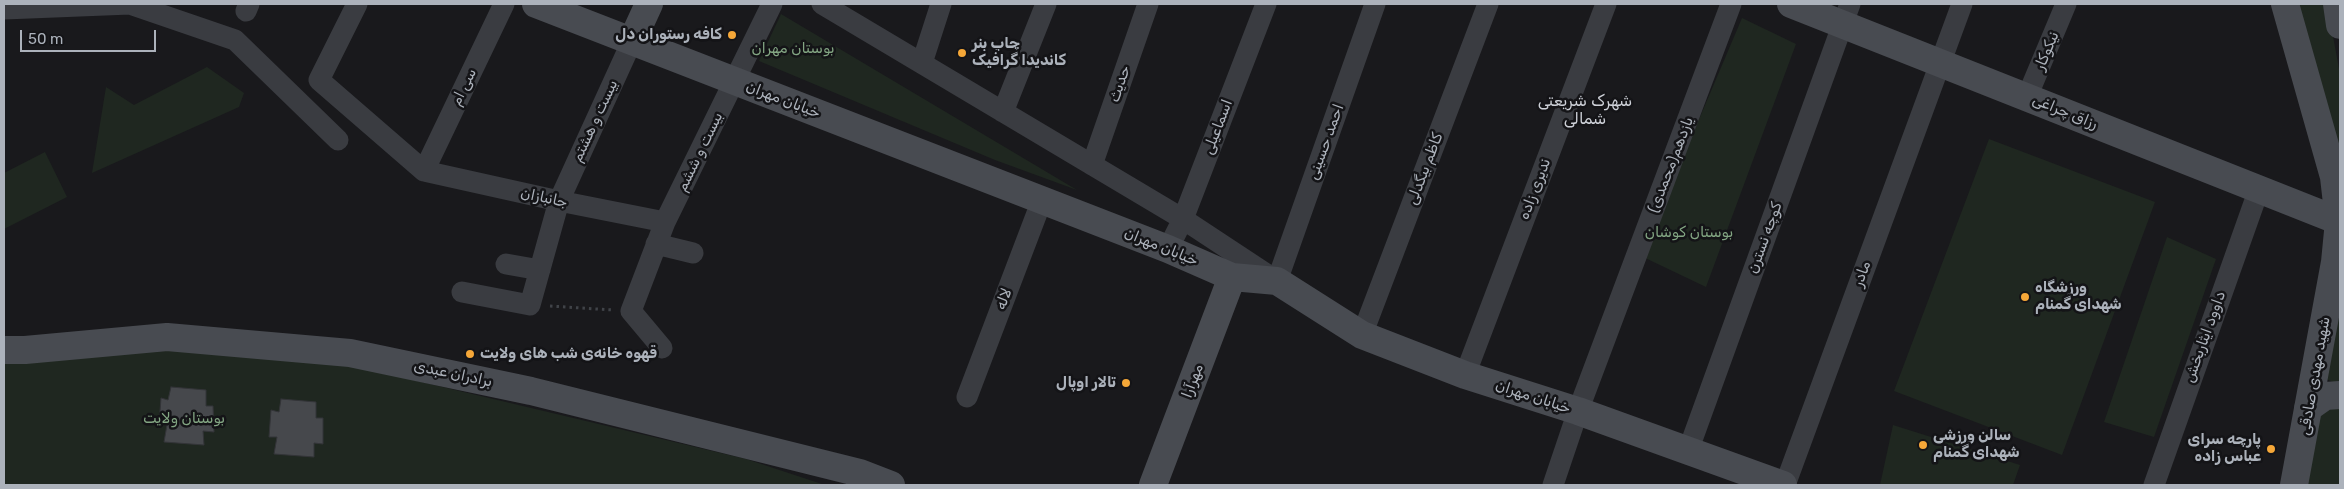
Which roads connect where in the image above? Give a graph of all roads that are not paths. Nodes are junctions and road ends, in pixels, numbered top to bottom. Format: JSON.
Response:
{"nodes":[{"id":1,"x":357,"y":4,"type":"edge"},
{"id":2,"x":504,"y":4,"type":"edge"},
{"id":3,"x":536,"y":4,"type":"edge"},
{"id":4,"x":649,"y":4,"type":"edge"},
{"id":5,"x":772,"y":4,"type":"edge"},
{"id":6,"x":824,"y":4,"type":"edge"},
{"id":7,"x":941,"y":4,"type":"edge"},
{"id":8,"x":1046,"y":4,"type":"edge"},
{"id":9,"x":1148,"y":4,"type":"edge"},
{"id":10,"x":1266,"y":4,"type":"edge"},
{"id":11,"x":1375,"y":4,"type":"edge"},
{"id":12,"x":1488,"y":4,"type":"edge"},
{"id":13,"x":1606,"y":4,"type":"edge"},
{"id":14,"x":1731,"y":4,"type":"edge"},
{"id":15,"x":1791,"y":4,"type":"edge"},
{"id":16,"x":1962,"y":4,"type":"edge"},
{"id":17,"x":2066,"y":4,"type":"edge"},
{"id":18,"x":2286,"y":4,"type":"edge"},
{"id":19,"x":2337,"y":4,"type":"edge"},
{"id":20,"x":4,"y":9,"type":"edge"},
{"id":21,"x":1846,"y":14,"type":"edge"},
{"id":22,"x":2340,"y":25,"type":"edge"},
{"id":23,"x":632,"y":41,"type":"junction"},
{"id":24,"x":922,"y":63,"type":"junction"},
{"id":25,"x":1940,"y":63,"type":"junction"},
{"id":26,"x":734,"y":81,"type":"junction"},
{"id":27,"x":2027,"y":98,"type":"junction"},
{"id":28,"x":1003,"y":112,"type":"junction"},
{"id":29,"x":338,"y":140,"type":"dead end"},
{"id":30,"x":1092,"y":165,"type":"junction"},
{"id":31,"x":424,"y":171,"type":"junction"},
{"id":32,"x":2259,"y":189,"type":"junction"},
{"id":33,"x":1042,"y":200,"type":"junction"},
{"id":34,"x":559,"y":202,"type":"junction"},
{"id":35,"x":1183,"y":219,"type":"junction"},
{"id":36,"x":2340,"y":221,"type":"edge"},
{"id":37,"x":665,"y":222,"type":"junction"},
{"id":38,"x":656,"y":244,"type":"junction"},
{"id":39,"x":1168,"y":249,"type":"junction"},
{"id":40,"x":694,"y":253,"type":"dead end"},
{"id":41,"x":506,"y":264,"type":"dead end"},
{"id":42,"x":540,"y":270,"type":"junction"},
{"id":43,"x":1232,"y":277,"type":"junction"},
{"id":44,"x":1277,"y":281,"type":"junction"},
{"id":45,"x":462,"y":292,"type":"dead end"},
{"id":46,"x":1362,"y":335,"type":"junction"},
{"id":47,"x":662,"y":348,"type":"dead end"},
{"id":48,"x":4,"y":350,"type":"edge"},
{"id":49,"x":1464,"y":375,"type":"junction"},
{"id":50,"x":2340,"y":394,"type":"edge"},
{"id":51,"x":967,"y":397,"type":"dead end"},
{"id":52,"x":2308,"y":408,"type":"junction"},
{"id":53,"x":1578,"y":411,"type":"junction"},
{"id":54,"x":1688,"y":452,"type":"junction"},
{"id":55,"x":891,"y":485,"type":"edge"},
{"id":56,"x":1153,"y":485,"type":"edge"},
{"id":57,"x":1553,"y":485,"type":"edge"},
{"id":58,"x":1784,"y":485,"type":"edge"},
{"id":59,"x":2154,"y":485,"type":"edge"},
{"id":60,"x":2294,"y":485,"type":"edge"}],
"edges":[{"from":1,"to":31,"type":"street"},
{"from":2,"to":31,"type":"street","name":"سی ام"},
{"from":3,"to":23,"type":"main road","name":"خیابان مهران"},
{"from":4,"to":23,"type":"main road"},
{"from":5,"to":26,"type":"street","name":"بیست و ششم"},
{"from":6,"to":24,"type":"street"},
{"from":7,"to":24,"type":"street"},
{"from":8,"to":28,"type":"street"},
{"from":9,"to":30,"type":"street","name":"حدیث"},
{"from":10,"to":35,"type":"street","name":"اسماعیلی"},
{"from":11,"to":44,"type":"street","name":"احمد حسینی"},
{"from":12,"to":46,"type":"street","name":"کاظم بیگدلی"},
{"from":13,"to":49,"type":"street","name":"ندیری زاده"},
{"from":14,"to":53,"type":"street","name":"یازدهم(محمدی)"},
{"from":15,"to":21,"type":"main road","name":"رزاق چراغی"},
{"from":16,"to":25,"type":"street","name":"مادر"},
{"from":17,"to":27,"type":"street","name":"نیکوکار"},
{"from":18,"to":36,"type":"main road","name":"شهید مهدی صادقی"},
{"from":19,"to":22,"type":"main road"},
{"from":20,"to":29,"type":"street"},
{"from":21,"to":25,"type":"main road","name":"رزاق چراغی"},
{"from":21,"to":54,"type":"street","name":"کوچه نسترن"},
{"from":23,"to":26,"type":"main road","name":"خیابان مهران"},
{"from":23,"to":34,"type":"street","name":"بیست و هشتم"},
{"from":24,"to":28,"type":"street"},
{"from":25,"to":27,"type":"main road","name":"رزاق چراغی"},
{"from":25,"to":58,"type":"street","name":"مادر"},
{"from":26,"to":33,"type":"main road","name":"خیابان مهران"},
{"from":26,"to":37,"type":"street","name":"بیست و ششم"},
{"from":27,"to":32,"type":"main road","name":"رزاق چراغی"},
{"from":28,"to":30,"type":"street"},
{"from":30,"to":35,"type":"street"},
{"from":31,"to":34,"type":"street","name":"جانبازان"},
{"from":32,"to":36,"type":"main road","name":"رزاق چراغی"},
{"from":32,"to":59,"type":"street","name":"داوود ایثاربخش"},
{"from":33,"to":39,"type":"main road","name":"خیابان مهران"},
{"from":33,"to":51,"type":"street","name":"لاله"},
{"from":34,"to":37,"type":"street","name":"جانبازان"},
{"from":34,"to":42,"type":"street","name":"بیست و هشتم"},
{"from":35,"to":39,"type":"street","name":"اسماعیلی"},
{"from":35,"to":44,"type":"street"},
{"from":36,"to":52,"type":"main road","name":"شهید مهدی صادقی"},
{"from":37,"to":38,"type":"street","name":"بیست و ششم"},
{"from":38,"to":40,"type":"street"},
{"from":38,"to":47,"type":"street","name":"بیست و ششم"},
{"from":39,"to":43,"type":"main road","name":"خیابان مهران"},
{"from":41,"to":42,"type":"street"},
{"from":42,"to":45,"type":"street","name":"بیست و هشتم"},
{"from":43,"to":44,"type":"main road","name":"خیابان مهران"},
{"from":43,"to":56,"type":"main road","name":"مهرآرا"},
{"from":44,"to":46,"type":"main road","name":"خیابان مهران"},
{"from":46,"to":49,"type":"main road","name":"خیابان مهران"},
{"from":48,"to":55,"type":"main road","name":"برادران عبدی"},
{"from":49,"to":53,"type":"main road","name":"خیابان مهران"},
{"from":50,"to":52,"type":"main road"},
{"from":52,"to":60,"type":"main road","name":"شهید مهدی صادقی"},
{"from":53,"to":54,"type":"main road","name":"خیابان مهران"},
{"from":53,"to":57,"type":"street","name":"یازدهم(محمدی)"},
{"from":54,"to":58,"type":"main road","name":"خیابان مهران"}]}
